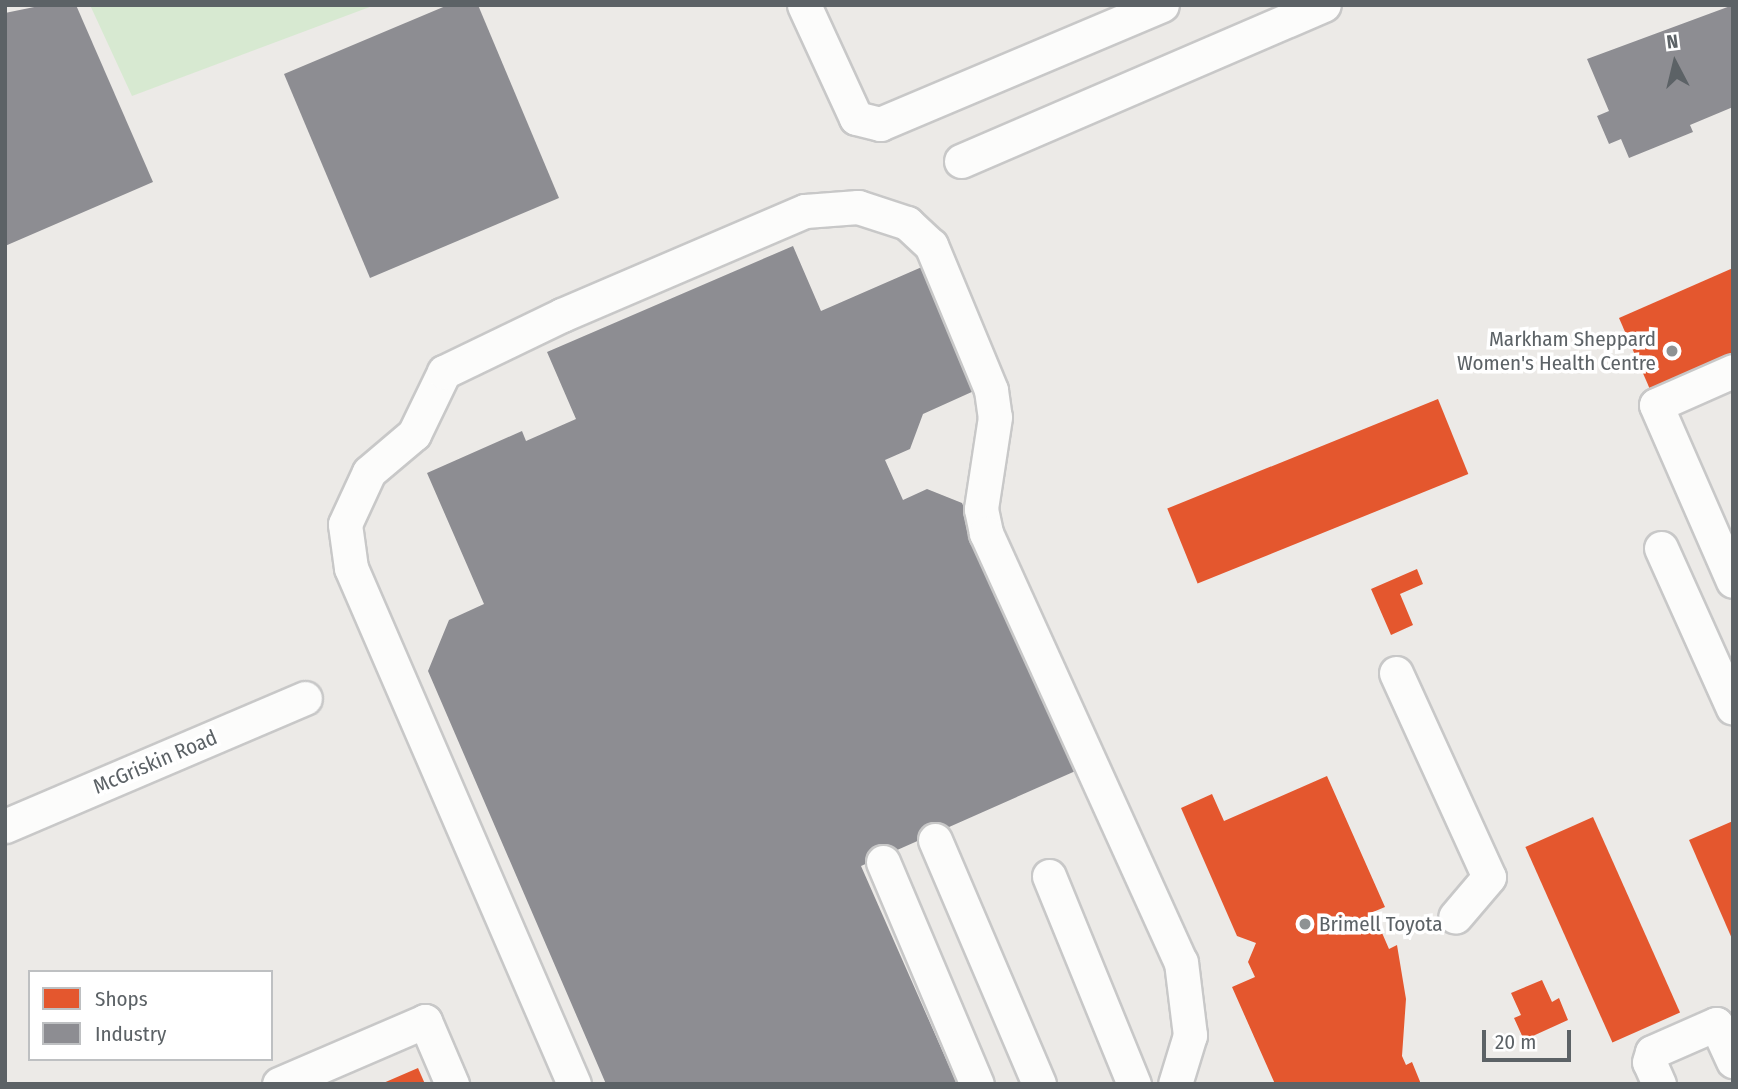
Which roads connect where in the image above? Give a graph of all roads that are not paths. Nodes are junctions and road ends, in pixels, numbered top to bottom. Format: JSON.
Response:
{"nodes":[{"id":1,"x":804,"y":5,"type":"edge"},
{"id":2,"x":1162,"y":5,"type":"edge"},
{"id":3,"x":1324,"y":5,"type":"edge"},
{"id":4,"x":961,"y":161,"type":"dead end"},
{"id":5,"x":1733,"y":371,"type":"edge"},
{"id":6,"x":1661,"y":548,"type":"dead end"},
{"id":7,"x":1733,"y":581,"type":"edge"},
{"id":8,"x":1396,"y":673,"type":"dead end"},
{"id":9,"x":305,"y":698,"type":"dead end"},
{"id":10,"x":1733,"y":708,"type":"edge"},
{"id":11,"x":5,"y":826,"type":"edge"},
{"id":12,"x":935,"y":840,"type":"dead end"},
{"id":13,"x":883,"y":862,"type":"dead end"},
{"id":14,"x":1049,"y":876,"type":"dead end"},
{"id":15,"x":1455,"y":917,"type":"dead end"},
{"id":16,"x":1733,"y":1061,"type":"edge"},
{"id":17,"x":279,"y":1084,"type":"edge"},
{"id":18,"x":452,"y":1084,"type":"edge"},
{"id":19,"x":574,"y":1084,"type":"edge"},
{"id":20,"x":977,"y":1084,"type":"edge"},
{"id":21,"x":1039,"y":1084,"type":"edge"},
{"id":22,"x":1134,"y":1084,"type":"edge"},
{"id":23,"x":1175,"y":1084,"type":"edge"},
{"id":24,"x":1660,"y":1084,"type":"edge"}],
"edges":[{"from":1,"to":2,"type":"street"},
{"from":3,"to":4,"type":"street"},
{"from":5,"to":7,"type":"street"},
{"from":6,"to":10,"type":"street"},
{"from":8,"to":15,"type":"street"},
{"from":9,"to":11,"type":"street","name":"McGriskin Road"},
{"from":12,"to":21,"type":"street"},
{"from":13,"to":20,"type":"street"},
{"from":14,"to":22,"type":"street"},
{"from":16,"to":24,"type":"street"},
{"from":17,"to":18,"type":"street"},
{"from":19,"to":23,"type":"street"}]}
